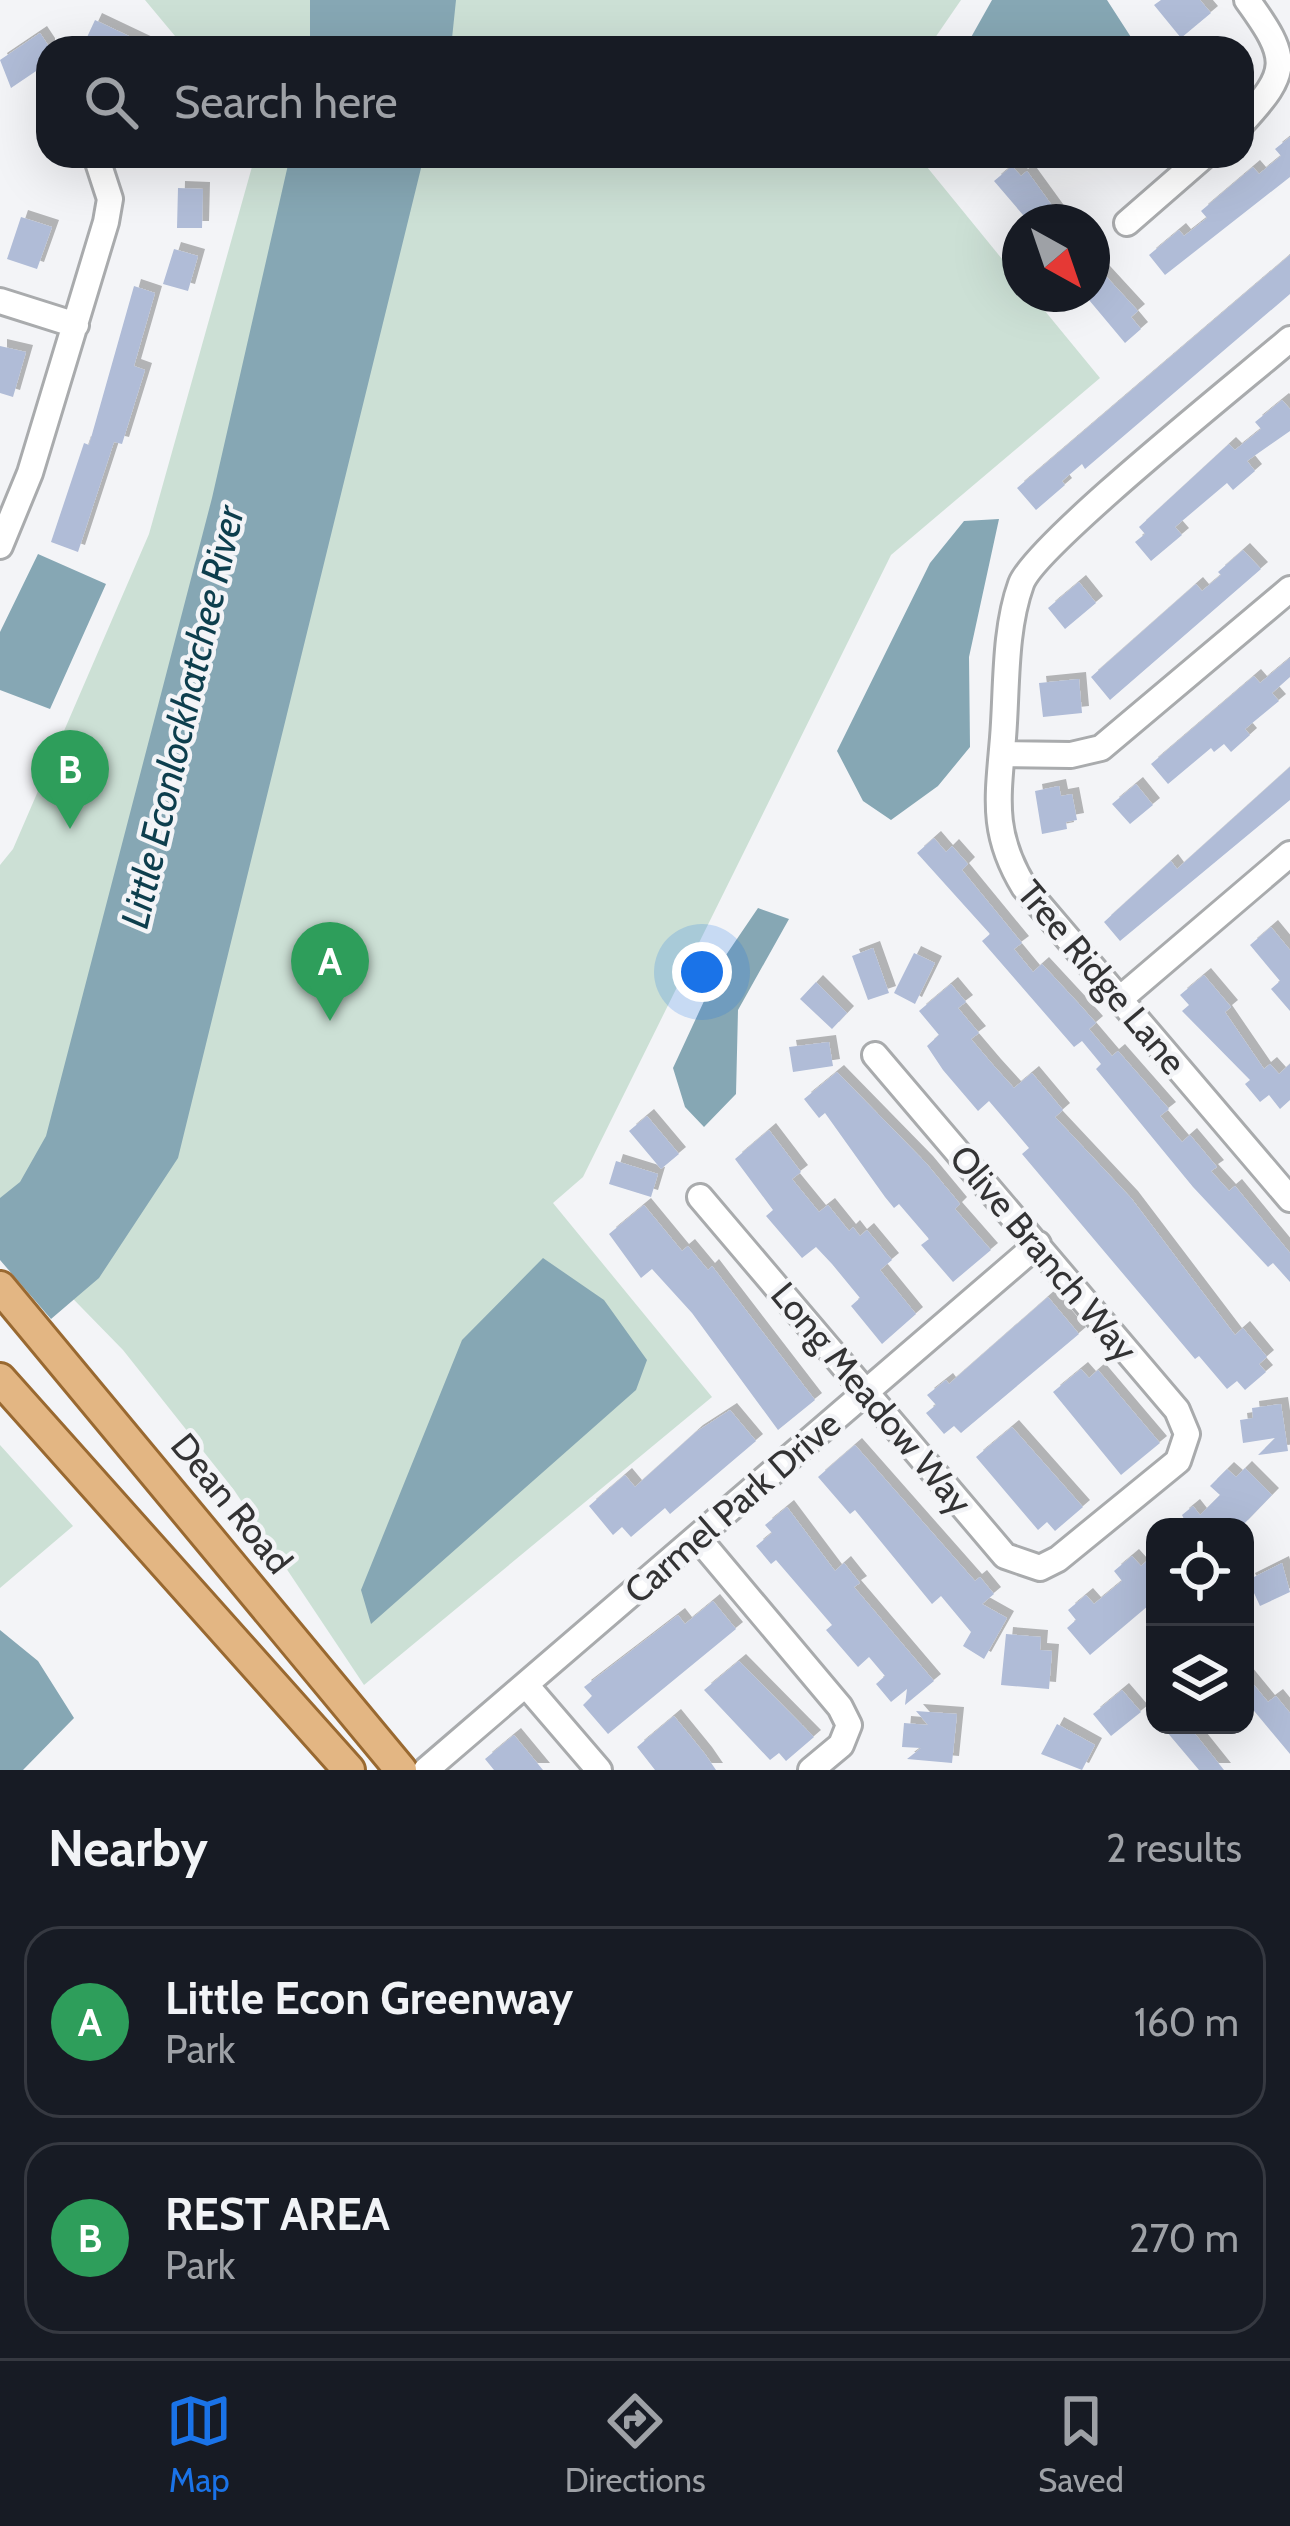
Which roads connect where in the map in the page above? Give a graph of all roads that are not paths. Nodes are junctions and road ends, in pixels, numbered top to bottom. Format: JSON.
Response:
{"nodes":[{"id":1,"x":1246,"y":0,"type":"edge"},
{"id":2,"x":1254,"y":113,"type":"edge"},
{"id":3,"x":100,"y":168,"type":"edge"},
{"id":4,"x":1190,"y":168,"type":"edge"},
{"id":5,"x":1127,"y":223,"type":"dead end"},
{"id":6,"x":0,"y":301,"type":"edge"},
{"id":7,"x":76,"y":325,"type":"junction"},
{"id":8,"x":1290,"y":339,"type":"edge"},
{"id":9,"x":0,"y":546,"type":"edge"},
{"id":10,"x":1290,"y":589,"type":"edge"},
{"id":11,"x":1002,"y":754,"type":"junction"},
{"id":12,"x":1281,"y":862,"type":"edge"},
{"id":13,"x":1290,"y":891,"type":"edge"},
{"id":14,"x":1120,"y":999,"type":"junction"},
{"id":15,"x":875,"y":1054,"type":"dead end"},
{"id":16,"x":700,"y":1197,"type":"dead end"},
{"id":17,"x":1290,"y":1199,"type":"edge"},
{"id":18,"x":1038,"y":1244,"type":"junction"},
{"id":19,"x":0,"y":1287,"type":"edge"},
{"id":20,"x":868,"y":1389,"type":"junction"},
{"id":21,"x":9,"y":1390,"type":"edge"},
{"id":22,"x":698,"y":1538,"type":"junction"},
{"id":23,"x":1058,"y":1559,"type":"joint"},
{"id":24,"x":526,"y":1685,"type":"junction"},
{"id":25,"x":349,"y":1770,"type":"edge"},
{"id":26,"x":401,"y":1770,"type":"edge"},
{"id":27,"x":426,"y":1770,"type":"edge"},
{"id":28,"x":599,"y":1770,"type":"edge"},
{"id":29,"x":811,"y":1770,"type":"edge"}],
"edges":[{"from":1,"to":2,"type":"street"},
{"from":3,"to":7,"type":"street"},
{"from":4,"to":5,"type":"street"},
{"from":6,"to":7,"type":"street"},
{"from":7,"to":9,"type":"street"},
{"from":8,"to":11,"type":"street","name":"Tree Ridge Lane"},
{"from":10,"to":11,"type":"street"},
{"from":11,"to":14,"type":"street","name":"Tree Ridge Lane"},
{"from":12,"to":13,"type":"street"},
{"from":12,"to":14,"type":"street"},
{"from":14,"to":17,"type":"street","name":"Tree Ridge Lane"},
{"from":15,"to":18,"type":"street","name":"Olive Branch Way"},
{"from":16,"to":20,"type":"street","name":"Long Meadow Way"},
{"from":18,"to":20,"type":"street","name":"Carmel Park Drive"},
{"from":18,"to":23,"type":"street","name":"Olive Branch Way"},
{"from":19,"to":26,"type":"main road","name":"Dean Road"},
{"from":20,"to":22,"type":"street","name":"Carmel Park Drive"},
{"from":20,"to":23,"type":"street","name":"Long Meadow Way"},
{"from":21,"to":25,"type":"main road"},
{"from":22,"to":24,"type":"street","name":"Carmel Park Drive"},
{"from":22,"to":29,"type":"street"},
{"from":24,"to":27,"type":"street","name":"Carmel Park Drive"},
{"from":24,"to":28,"type":"street"}]}
